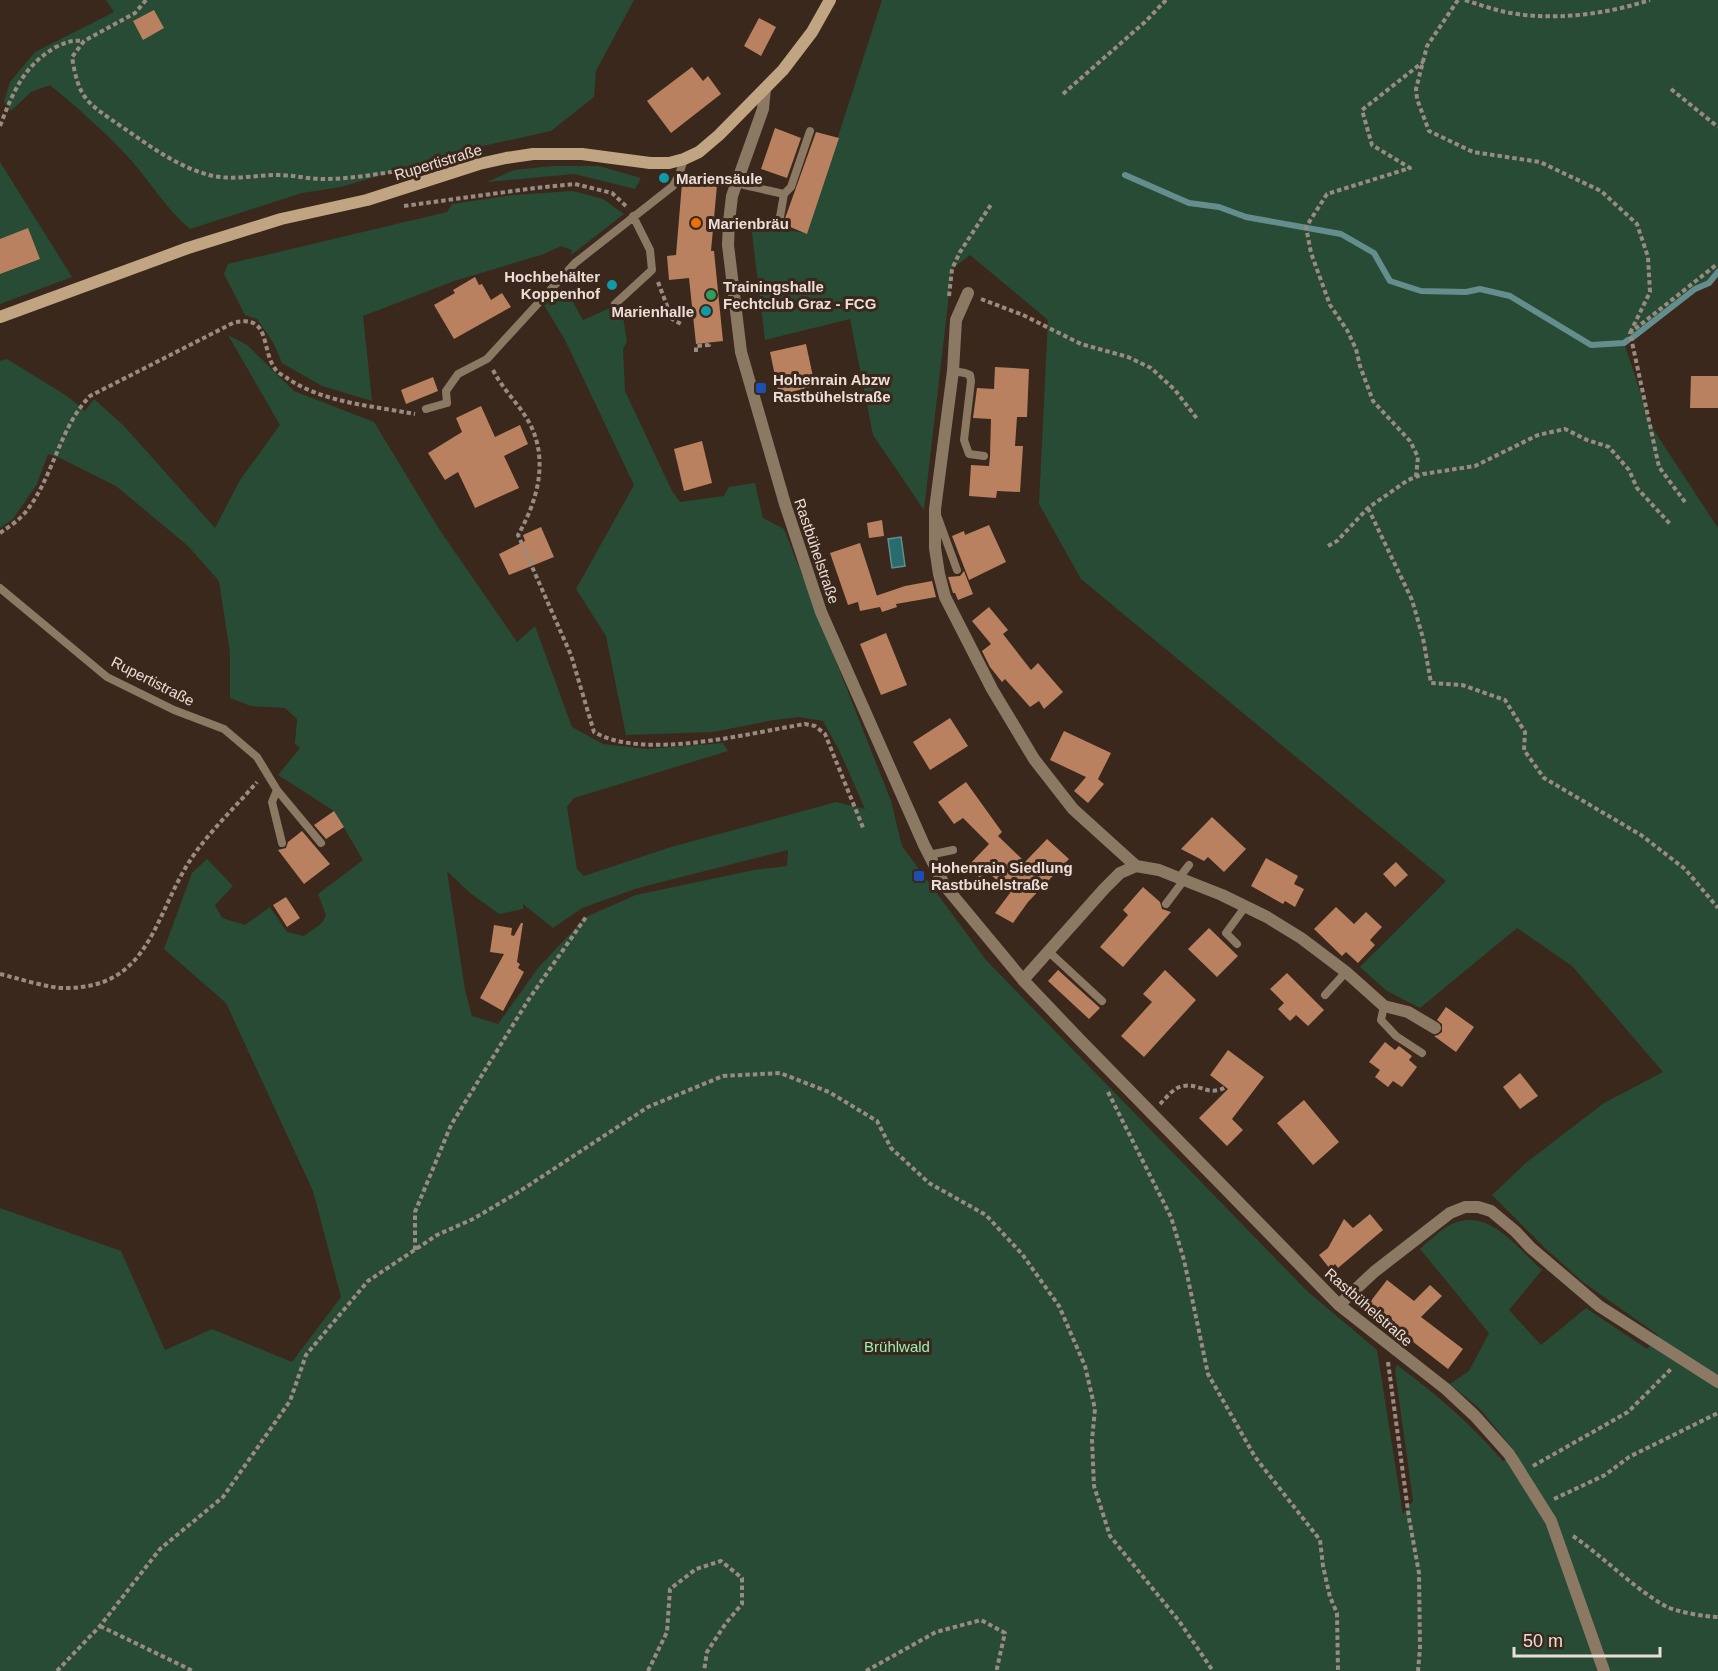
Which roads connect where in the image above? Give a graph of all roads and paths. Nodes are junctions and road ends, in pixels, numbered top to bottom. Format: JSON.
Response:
{"nodes":[{"id":1,"x":146,"y":0,"type":"edge"},
{"id":2,"x":830,"y":0,"type":"edge"},
{"id":3,"x":1166,"y":0,"type":"edge"},
{"id":4,"x":1458,"y":0,"type":"edge"},
{"id":5,"x":1465,"y":0,"type":"edge"},
{"id":6,"x":1650,"y":0,"type":"edge"},
{"id":7,"x":84,"y":41,"type":"junction"},
{"id":8,"x":1423,"y":62,"type":"junction"},
{"id":9,"x":765,"y":89,"type":"junction"},
{"id":10,"x":1671,"y":89,"type":"dead end"},
{"id":11,"x":1063,"y":94,"type":"dead end"},
{"id":12,"x":0,"y":126,"type":"edge"},
{"id":13,"x":1718,"y":127,"type":"edge"},
{"id":14,"x":810,"y":131,"type":"dead end"},
{"id":15,"x":684,"y":159,"type":"junction"},
{"id":16,"x":409,"y":169,"type":"dead end"},
{"id":17,"x":736,"y":181,"type":"junction"},
{"id":18,"x":700,"y":183,"type":"dead end"},
{"id":19,"x":721,"y":184,"type":"dead end"},
{"id":20,"x":784,"y":194,"type":"junction"},
{"id":21,"x":396,"y":207,"type":"dead end"},
{"id":22,"x":633,"y":216,"type":"junction"},
{"id":23,"x":780,"y":217,"type":"dead end"},
{"id":24,"x":1718,"y":266,"type":"edge"},
{"id":25,"x":652,"y":270,"type":"junction"},
{"id":26,"x":968,"y":293,"type":"joint"},
{"id":27,"x":615,"y":304,"type":"dead end"},
{"id":28,"x":0,"y":318,"type":"edge"},
{"id":29,"x":681,"y":324,"type":"dead end"},
{"id":30,"x":1629,"y":333,"type":"junction"},
{"id":31,"x":709,"y":343,"type":"dead end"},
{"id":32,"x":696,"y":352,"type":"dead end"},
{"id":33,"x":487,"y":359,"type":"junction"},
{"id":34,"x":953,"y":371,"type":"junction"},
{"id":35,"x":426,"y":409,"type":"joint"},
{"id":36,"x":1198,"y":420,"type":"dead end"},
{"id":37,"x":984,"y":456,"type":"dead end"},
{"id":38,"x":1416,"y":477,"type":"junction"},
{"id":39,"x":1685,"y":502,"type":"dead end"},
{"id":40,"x":1368,"y":508,"type":"junction"},
{"id":41,"x":935,"y":509,"type":"junction"},
{"id":42,"x":1671,"y":525,"type":"dead end"},
{"id":43,"x":0,"y":533,"type":"edge"},
{"id":44,"x":1328,"y":546,"type":"dead end"},
{"id":45,"x":957,"y":570,"type":"dead end"},
{"id":46,"x":0,"y":588,"type":"edge"},
{"id":47,"x":266,"y":771,"type":"junction"},
{"id":48,"x":277,"y":790,"type":"junction"},
{"id":49,"x":864,"y":830,"type":"dead end"},
{"id":50,"x":282,"y":843,"type":"dead end"},
{"id":51,"x":321,"y":843,"type":"dead end"},
{"id":52,"x":953,"y":850,"type":"dead end"},
{"id":53,"x":929,"y":855,"type":"junction"},
{"id":54,"x":1189,"y":865,"type":"dead end"},
{"id":55,"x":1136,"y":866,"type":"junction"},
{"id":56,"x":1181,"y":879,"type":"junction"},
{"id":57,"x":1166,"y":904,"type":"dead end"},
{"id":58,"x":1245,"y":907,"type":"junction"},
{"id":59,"x":1718,"y":908,"type":"edge"},
{"id":60,"x":586,"y":917,"type":"dead end"},
{"id":61,"x":1237,"y":944,"type":"dead end"},
{"id":62,"x":1048,"y":951,"type":"junction"},
{"id":63,"x":1346,"y":972,"type":"junction"},
{"id":64,"x":0,"y":974,"type":"edge"},
{"id":65,"x":1023,"y":980,"type":"junction"},
{"id":66,"x":1325,"y":995,"type":"dead end"},
{"id":67,"x":1102,"y":1000,"type":"dead end"},
{"id":68,"x":1384,"y":1006,"type":"junction"},
{"id":69,"x":1435,"y":1028,"type":"dead end"},
{"id":70,"x":1422,"y":1053,"type":"dead end"},
{"id":71,"x":1103,"y":1083,"type":"dead end"},
{"id":72,"x":1226,"y":1087,"type":"dead end"},
{"id":73,"x":1150,"y":1112,"type":"junction"},
{"id":74,"x":415,"y":1250,"type":"junction"},
{"id":75,"x":1338,"y":1305,"type":"junction"},
{"id":76,"x":1388,"y":1345,"type":"junction"},
{"id":77,"x":1682,"y":1358,"type":"junction"},
{"id":78,"x":1718,"y":1382,"type":"edge"},
{"id":79,"x":1718,"y":1413,"type":"edge"},
{"id":80,"x":1521,"y":1473,"type":"junction"},
{"id":81,"x":1542,"y":1505,"type":"junction"},
{"id":82,"x":1551,"y":1521,"type":"junction"},
{"id":83,"x":1718,"y":1617,"type":"edge"},
{"id":84,"x":100,"y":1626,"type":"junction"},
{"id":85,"x":57,"y":1671,"type":"edge"},
{"id":86,"x":193,"y":1671,"type":"edge"},
{"id":87,"x":648,"y":1671,"type":"edge"},
{"id":88,"x":704,"y":1671,"type":"edge"},
{"id":89,"x":866,"y":1671,"type":"edge"},
{"id":90,"x":998,"y":1671,"type":"edge"},
{"id":91,"x":1214,"y":1671,"type":"edge"},
{"id":92,"x":1338,"y":1671,"type":"edge"},
{"id":93,"x":1418,"y":1671,"type":"edge"},
{"id":94,"x":1604,"y":1671,"type":"edge"}],
"edges":[{"from":1,"to":7,"type":"path"},
{"from":2,"to":9,"type":"main road","name":"Rupertistraße"},
{"from":3,"to":11,"type":"path"},
{"from":4,"to":8,"type":"path"},
{"from":5,"to":6,"type":"path"},
{"from":7,"to":12,"type":"path"},
{"from":7,"to":16,"type":"path"},
{"from":8,"to":30,"type":"path"},
{"from":8,"to":38,"type":"path"},
{"from":9,"to":15,"type":"main road","name":"Rupertistraße"},
{"from":9,"to":17,"type":"street","name":"Rastbühelstraße"},
{"from":10,"to":13,"type":"path"},
{"from":14,"to":20,"type":"lane"},
{"from":15,"to":22,"type":"lane"},
{"from":15,"to":28,"type":"main road","name":"Rupertistraße"},
{"from":17,"to":20,"type":"lane"},
{"from":17,"to":53,"type":"street","name":"Rastbühelstraße"},
{"from":18,"to":19,"type":"path"},
{"from":20,"to":23,"type":"lane"},
{"from":21,"to":22,"type":"path"},
{"from":22,"to":25,"type":"lane"},
{"from":22,"to":33,"type":"lane"},
{"from":24,"to":30,"type":"path"},
{"from":25,"to":27,"type":"lane"},
{"from":25,"to":29,"type":"path"},
{"from":26,"to":34,"type":"street"},
{"from":26,"to":36,"type":"path"},
{"from":30,"to":39,"type":"path"},
{"from":31,"to":32,"type":"path"},
{"from":33,"to":35,"type":"lane"},
{"from":33,"to":49,"type":"path"},
{"from":34,"to":37,"type":"lane"},
{"from":34,"to":41,"type":"street"},
{"from":35,"to":43,"type":"path"},
{"from":38,"to":40,"type":"path"},
{"from":38,"to":42,"type":"path"},
{"from":40,"to":44,"type":"path"},
{"from":40,"to":59,"type":"path"},
{"from":41,"to":45,"type":"lane"},
{"from":41,"to":55,"type":"street"},
{"from":46,"to":47,"type":"lane","name":"Rupertistraße"},
{"from":47,"to":48,"type":"lane","name":"Rupertistraße"},
{"from":47,"to":64,"type":"path"},
{"from":48,"to":50,"type":"lane"},
{"from":48,"to":51,"type":"lane","name":"Rupertistraße"},
{"from":52,"to":53,"type":"lane"},
{"from":53,"to":65,"type":"street","name":"Rastbühelstraße"},
{"from":54,"to":56,"type":"lane"},
{"from":55,"to":56,"type":"street"},
{"from":55,"to":62,"type":"street"},
{"from":56,"to":57,"type":"lane"},
{"from":56,"to":58,"type":"street"},
{"from":58,"to":61,"type":"lane"},
{"from":58,"to":63,"type":"street"},
{"from":60,"to":74,"type":"path"},
{"from":62,"to":65,"type":"street"},
{"from":62,"to":67,"type":"lane"},
{"from":63,"to":66,"type":"lane"},
{"from":63,"to":68,"type":"street"},
{"from":65,"to":73,"type":"street","name":"Rastbühelstraße"},
{"from":68,"to":69,"type":"street"},
{"from":68,"to":70,"type":"lane"},
{"from":71,"to":92,"type":"path"},
{"from":72,"to":73,"type":"path"},
{"from":73,"to":75,"type":"street","name":"Rastbühelstraße"},
{"from":74,"to":84,"type":"path"},
{"from":74,"to":91,"type":"path"},
{"from":75,"to":76,"type":"street","name":"Rastbühelstraße"},
{"from":75,"to":77,"type":"street"},
{"from":76,"to":80,"type":"street","name":"Rastbühelstraße"},
{"from":76,"to":93,"type":"path"},
{"from":77,"to":78,"type":"street"},
{"from":77,"to":80,"type":"path"},
{"from":79,"to":81,"type":"path"},
{"from":80,"to":81,"type":"street","name":"Rastbühelstraße"},
{"from":81,"to":82,"type":"street","name":"Rastbühelstraße"},
{"from":82,"to":83,"type":"path"},
{"from":82,"to":94,"type":"street","name":"Rastbühelstraße"},
{"from":84,"to":85,"type":"path"},
{"from":84,"to":86,"type":"path"},
{"from":87,"to":88,"type":"path"},
{"from":89,"to":90,"type":"path"}]}
